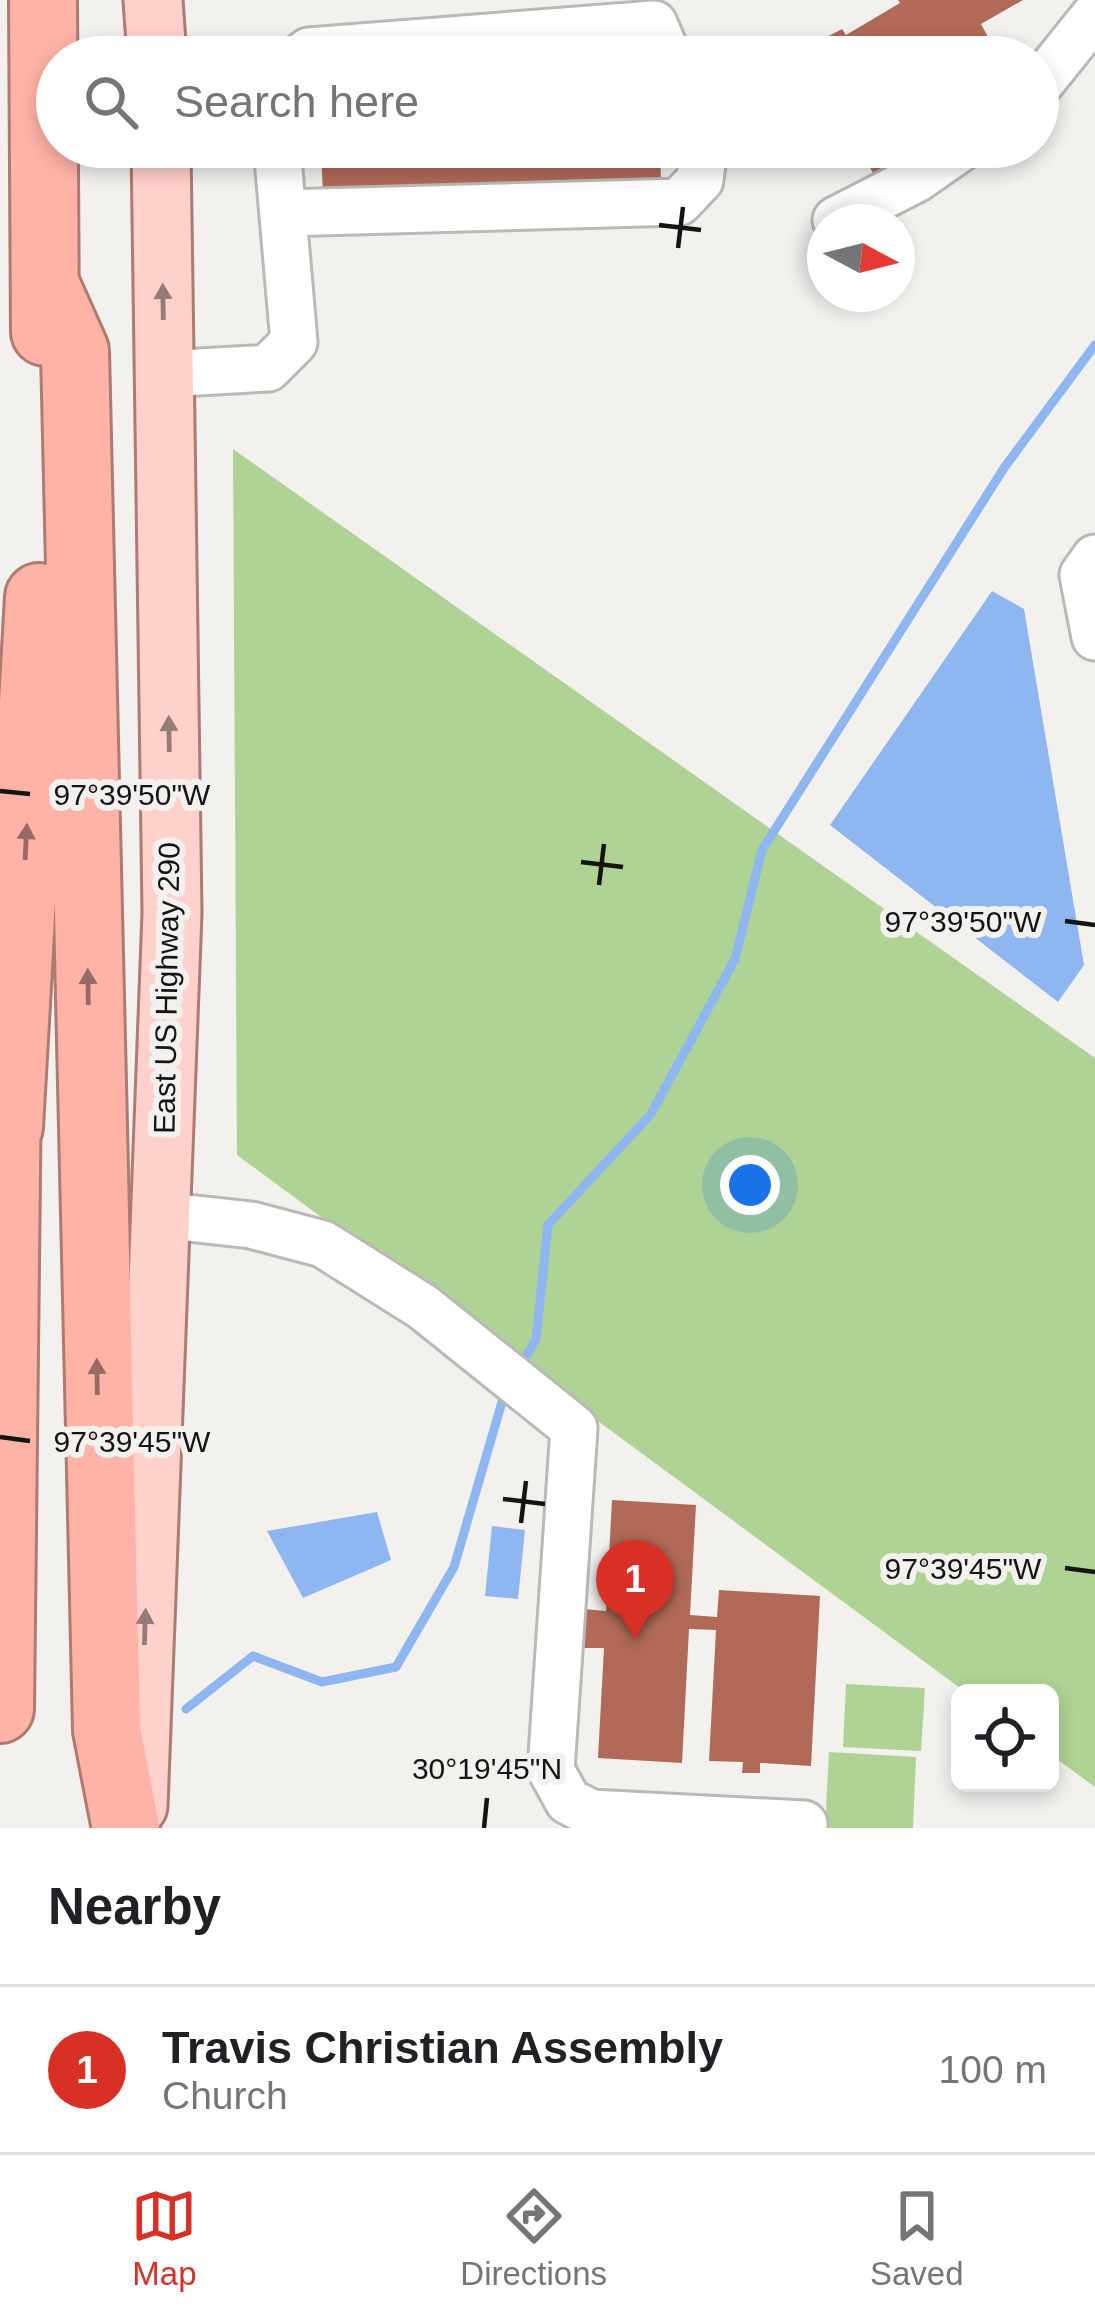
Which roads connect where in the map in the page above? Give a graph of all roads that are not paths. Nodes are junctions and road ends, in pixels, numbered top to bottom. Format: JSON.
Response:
{"nodes":[{"id":1,"x":43,"y":0,"type":"edge"},
{"id":2,"x":153,"y":0,"type":"edge"},
{"id":3,"x":1095,"y":15,"type":"edge"},
{"id":4,"x":657,"y":30,"type":"edge"},
{"id":5,"x":43,"y":36,"type":"edge"},
{"id":6,"x":156,"y":36,"type":"edge"},
{"id":7,"x":501,"y":36,"type":"edge"},
{"id":8,"x":1059,"y":60,"type":"edge"},
{"id":9,"x":45,"y":168,"type":"edge"},
{"id":10,"x":161,"y":168,"type":"edge"},
{"id":11,"x":279,"y":168,"type":"edge"},
{"id":12,"x":701,"y":168,"type":"edge"},
{"id":13,"x":932,"y":168,"type":"edge"},
{"id":14,"x":867,"y":204,"type":"edge"},
{"id":15,"x":283,"y":213,"type":"junction"},
{"id":16,"x":46,"y":286,"type":"junction"},
{"id":17,"x":164,"y":374,"type":"junction"},
{"id":18,"x":1095,"y":558,"type":"edge"},
{"id":19,"x":1095,"y":637,"type":"edge"},
{"id":20,"x":0,"y":948,"type":"edge"},
{"id":21,"x":9,"y":1127,"type":"junction"},
{"id":22,"x":161,"y":1215,"type":"junction"},
{"id":23,"x":0,"y":1709,"type":"edge"},
{"id":24,"x":804,"y":1824,"type":"dead end"},
{"id":25,"x":126,"y":1828,"type":"edge"},
{"id":26,"x":137,"y":1828,"type":"edge"}],
"edges":[{"from":1,"to":5,"type":"highway"},
{"from":2,"to":6,"type":"main road"},
{"from":3,"to":8,"type":"street"},
{"from":4,"to":7,"type":"street"},
{"from":9,"to":16,"type":"highway"},
{"from":17,"to":10,"type":"main road","name":"East US Highway 290","one_way":true},
{"from":11,"to":15,"type":"street"},
{"from":12,"to":15,"type":"street"},
{"from":13,"to":14,"type":"street"},
{"from":15,"to":17,"type":"street"},
{"from":21,"to":16,"type":"highway","one_way":true},
{"from":25,"to":16,"type":"highway","one_way":true},
{"from":22,"to":17,"type":"main road","name":"East US Highway 290","one_way":true},
{"from":18,"to":19,"type":"street"},
{"from":20,"to":21,"type":"highway"},
{"from":21,"to":23,"type":"highway"},
{"from":22,"to":24,"type":"street"},
{"from":26,"to":22,"type":"main road","name":"East US Highway 290","one_way":true}]}
